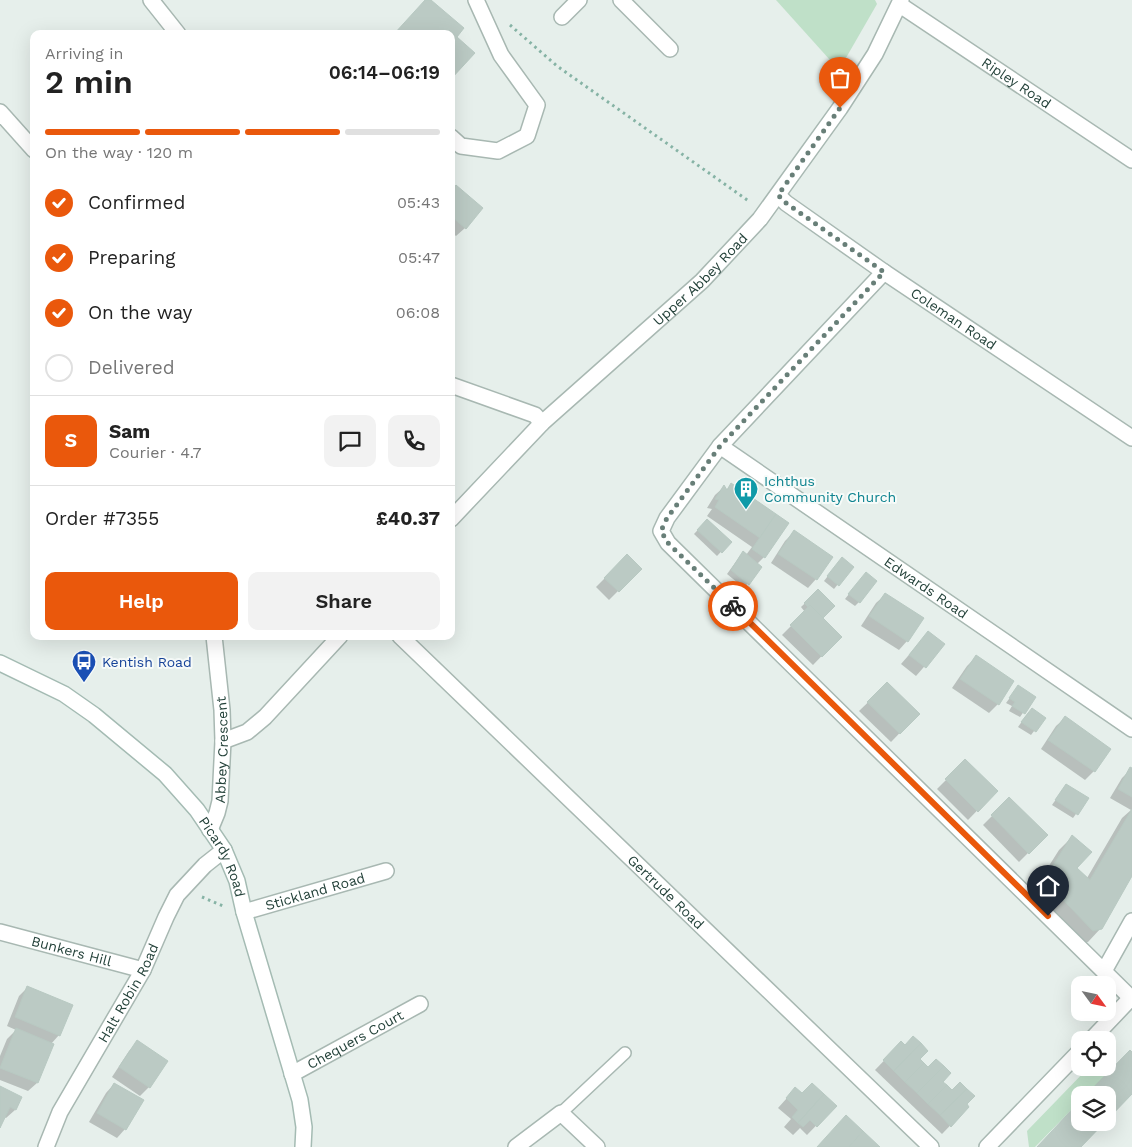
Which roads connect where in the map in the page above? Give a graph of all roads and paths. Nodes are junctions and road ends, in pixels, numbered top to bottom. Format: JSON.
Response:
{"nodes":[{"id":1,"x":151,"y":0,"type":"edge"},
{"id":2,"x":476,"y":0,"type":"edge"},
{"id":3,"x":579,"y":0,"type":"edge"},
{"id":4,"x":621,"y":0,"type":"edge"},
{"id":5,"x":901,"y":2,"type":"edge"},
{"id":6,"x":562,"y":17,"type":"dead end"},
{"id":7,"x":508,"y":23,"type":"dead end"},
{"id":8,"x":175,"y":30,"type":"edge"},
{"id":9,"x":670,"y":50,"type":"dead end"},
{"id":10,"x":0,"y":112,"type":"edge"},
{"id":11,"x":455,"y":140,"type":"edge"},
{"id":12,"x":30,"y":146,"type":"edge"},
{"id":13,"x":1132,"y":160,"type":"edge"},
{"id":14,"x":778,"y":195,"type":"junction"},
{"id":15,"x":751,"y":203,"type":"dead end"},
{"id":16,"x":884,"y":272,"type":"junction"},
{"id":17,"x":455,"y":386,"type":"edge"},
{"id":18,"x":542,"y":423,"type":"junction"},
{"id":19,"x":1132,"y":438,"type":"edge"},
{"id":20,"x":720,"y":446,"type":"junction"},
{"id":21,"x":455,"y":515,"type":"edge"},
{"id":22,"x":214,"y":640,"type":"edge"},
{"id":23,"x":336,"y":640,"type":"edge"},
{"id":24,"x":404,"y":640,"type":"edge"},
{"id":25,"x":0,"y":663,"type":"edge"},
{"id":26,"x":1132,"y":729,"type":"edge"},
{"id":27,"x":223,"y":741,"type":"junction"},
{"id":28,"x":210,"y":830,"type":"junction"},
{"id":29,"x":224,"y":850,"type":"junction"},
{"id":30,"x":386,"y":871,"type":"dead end"},
{"id":31,"x":201,"y":897,"type":"dead end"},
{"id":32,"x":223,"y":906,"type":"dead end"},
{"id":33,"x":244,"y":912,"type":"junction"},
{"id":34,"x":1132,"y":921,"type":"edge"},
{"id":35,"x":0,"y":932,"type":"edge"},
{"id":36,"x":143,"y":970,"type":"junction"},
{"id":37,"x":1104,"y":971,"type":"junction"},
{"id":38,"x":1132,"y":999,"type":"edge"},
{"id":39,"x":420,"y":1004,"type":"dead end"},
{"id":40,"x":1100,"y":1031,"type":"edge"},
{"id":41,"x":625,"y":1053,"type":"dead end"},
{"id":42,"x":1071,"y":1062,"type":"edge"},
{"id":43,"x":292,"y":1074,"type":"junction"},
{"id":44,"x":561,"y":1113,"type":"junction"},
{"id":45,"x":991,"y":1146,"type":"edge"},
{"id":46,"x":46,"y":1147,"type":"edge"},
{"id":47,"x":303,"y":1147,"type":"edge"},
{"id":48,"x":516,"y":1147,"type":"edge"},
{"id":49,"x":597,"y":1147,"type":"edge"},
{"id":50,"x":932,"y":1147,"type":"edge"}],
"edges":[{"from":1,"to":8,"type":"street"},
{"from":2,"to":11,"type":"street"},
{"from":3,"to":6,"type":"street"},
{"from":4,"to":9,"type":"street"},
{"from":5,"to":13,"type":"street","name":"Ripley Road"},
{"from":5,"to":14,"type":"street","name":"Upper Abbey Road"},
{"from":7,"to":15,"type":"path"},
{"from":10,"to":12,"type":"street"},
{"from":14,"to":16,"type":"street","name":"Coleman Road"},
{"from":14,"to":18,"type":"street","name":"Upper Abbey Road"},
{"from":16,"to":19,"type":"street","name":"Coleman Road"},
{"from":16,"to":20,"type":"street"},
{"from":17,"to":18,"type":"street"},
{"from":18,"to":21,"type":"street","name":"Upper Abbey Road"},
{"from":20,"to":26,"type":"street","name":"Edwards Road"},
{"from":20,"to":37,"type":"street"},
{"from":22,"to":27,"type":"street","name":"Abbey Crescent"},
{"from":23,"to":27,"type":"street"},
{"from":24,"to":50,"type":"street","name":"Gertrude Road"},
{"from":25,"to":28,"type":"street","name":"Picardy Road"},
{"from":27,"to":28,"type":"street","name":"Abbey Crescent"},
{"from":28,"to":29,"type":"street","name":"Picardy Road"},
{"from":29,"to":33,"type":"street","name":"Picardy Road"},
{"from":29,"to":36,"type":"street","name":"Halt Robin Road"},
{"from":30,"to":33,"type":"street","name":"Stickland Road"},
{"from":31,"to":32,"type":"path"},
{"from":33,"to":43,"type":"street","name":"Picardy Road"},
{"from":34,"to":37,"type":"street"},
{"from":35,"to":36,"type":"street","name":"Bunkers Hill"},
{"from":36,"to":46,"type":"street","name":"Halt Robin Road"},
{"from":37,"to":38,"type":"street"},
{"from":38,"to":40,"type":"street"},
{"from":39,"to":43,"type":"street","name":"Chequers Court"},
{"from":41,"to":44,"type":"lane"},
{"from":42,"to":45,"type":"street"},
{"from":43,"to":47,"type":"street","name":"Picardy Road"},
{"from":44,"to":48,"type":"street"},
{"from":44,"to":49,"type":"street"}]}
